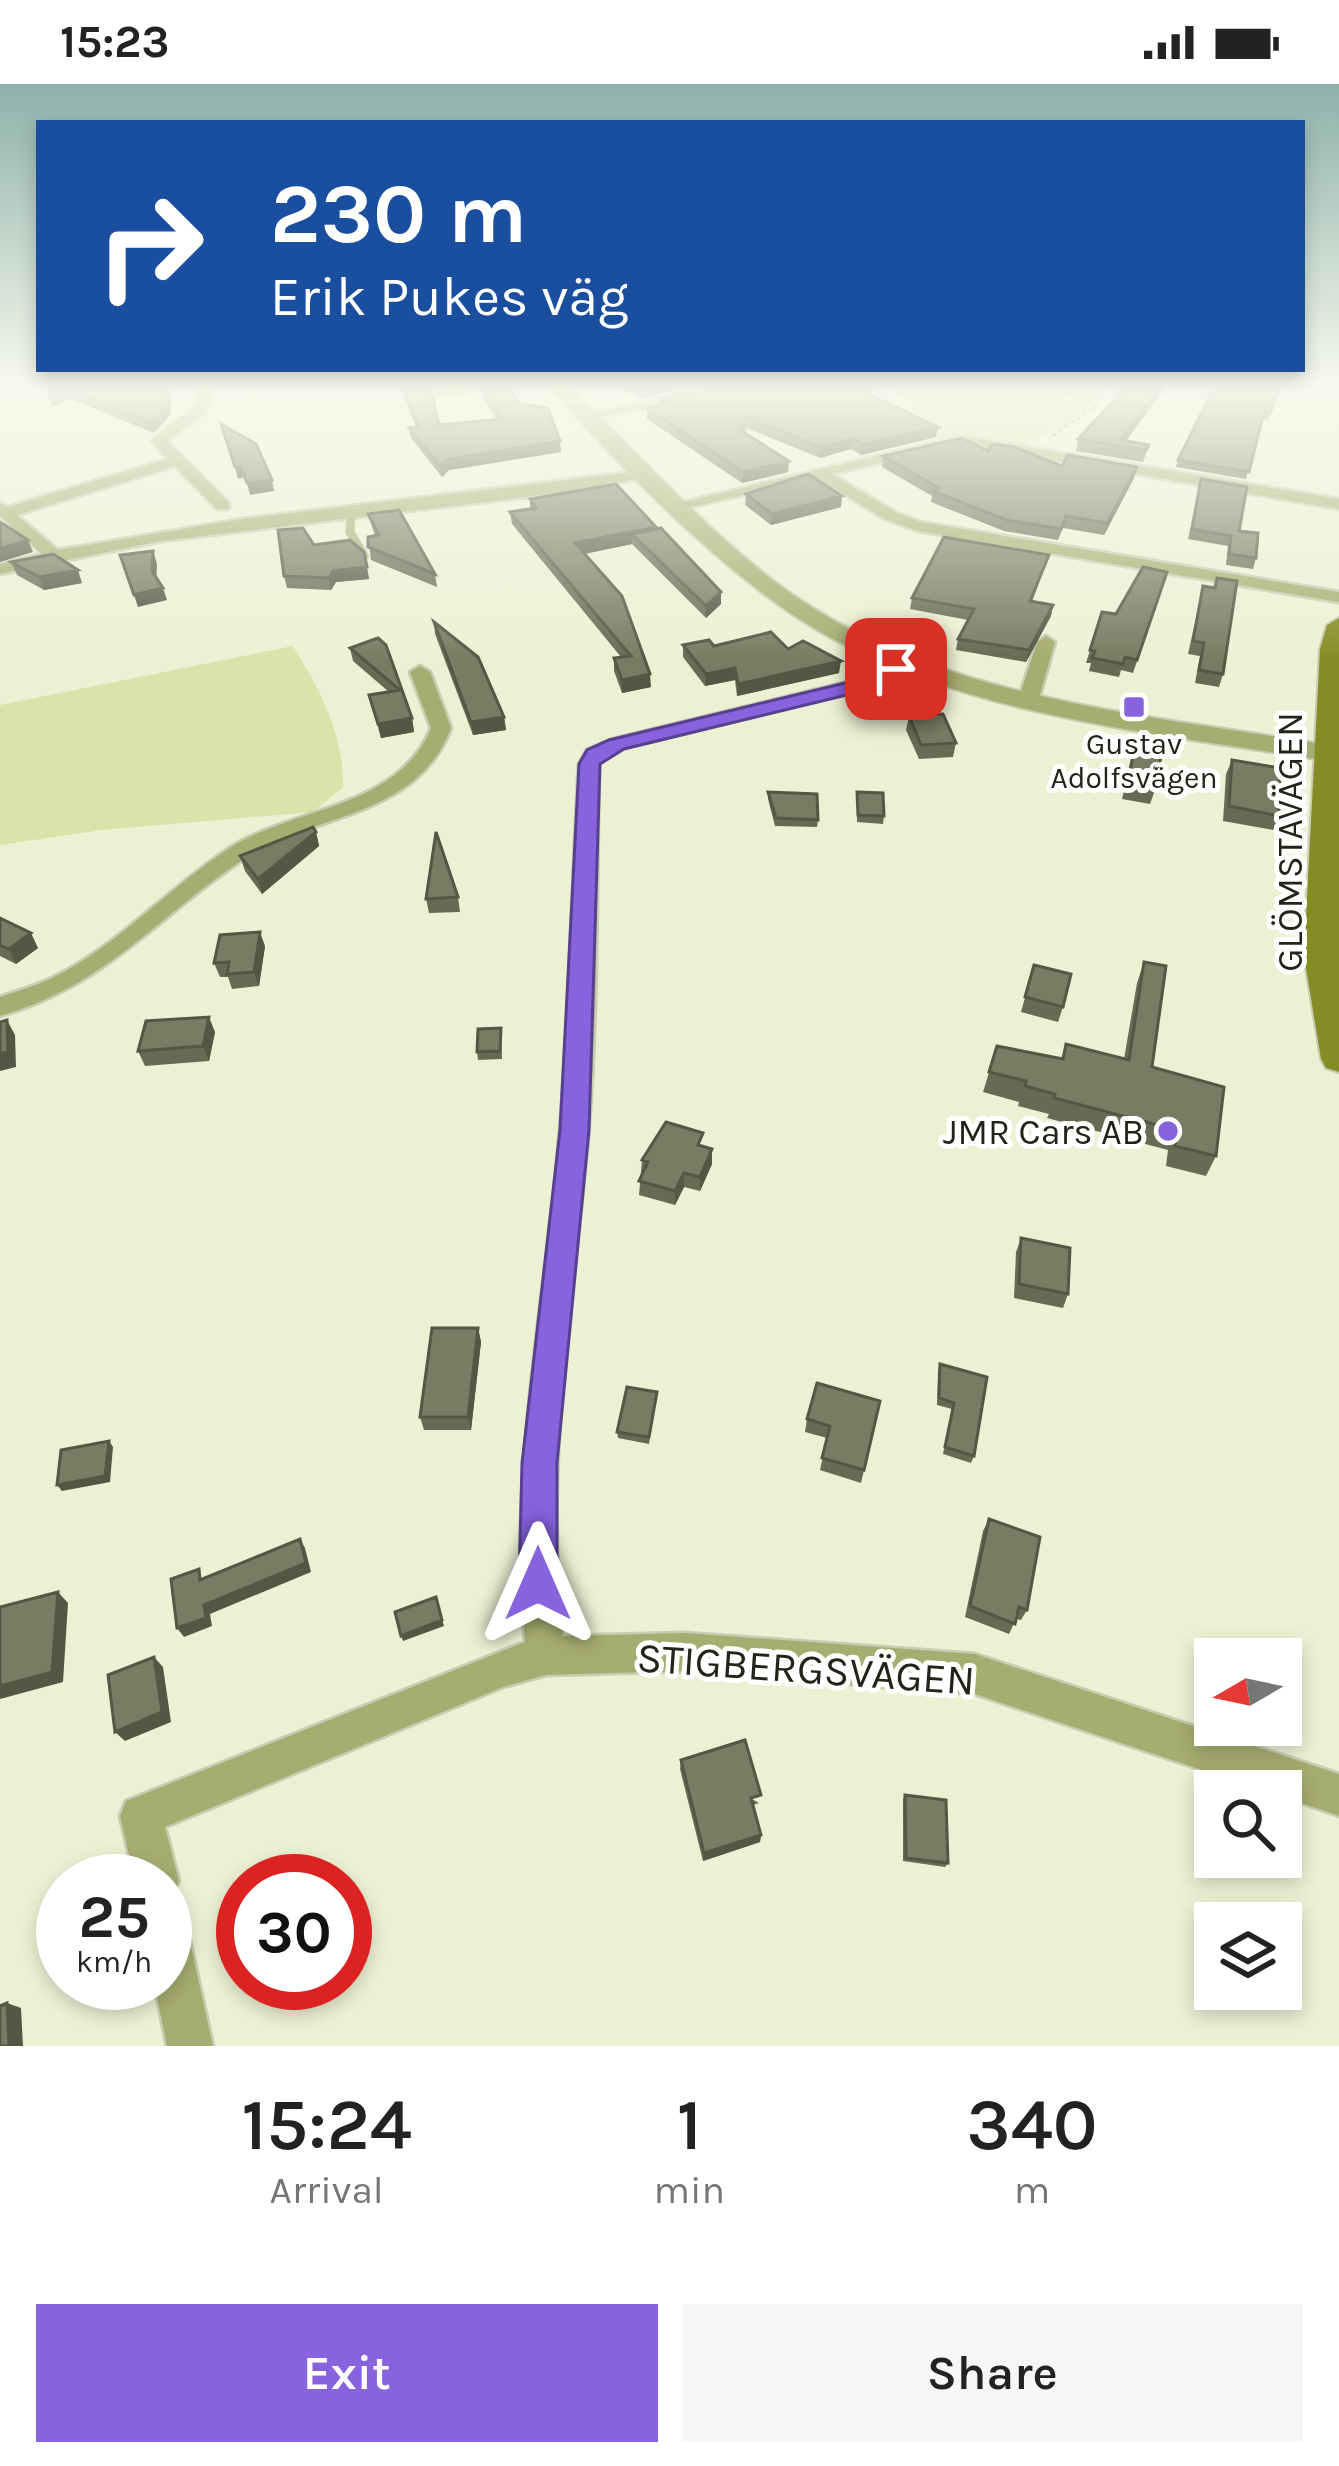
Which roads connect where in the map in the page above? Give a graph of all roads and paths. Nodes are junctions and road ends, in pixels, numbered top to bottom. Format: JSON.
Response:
{"nodes":[{"id":1,"x":119,"y":478,"type":"edge"},
{"id":2,"x":196,"y":478,"type":"edge"},
{"id":3,"x":633,"y":478,"type":"edge"},
{"id":4,"x":651,"y":478,"type":"edge"},
{"id":5,"x":795,"y":478,"type":"edge"},
{"id":6,"x":827,"y":478,"type":"edge"},
{"id":7,"x":1192,"y":478,"type":"edge"},
{"id":8,"x":1339,"y":504,"type":"edge"},
{"id":9,"x":680,"y":505,"type":"junction"},
{"id":10,"x":223,"y":506,"type":"dead end"},
{"id":11,"x":351,"y":509,"type":"junction"},
{"id":12,"x":3,"y":511,"type":"edge"},
{"id":13,"x":54,"y":556,"type":"junction"},
{"id":14,"x":364,"y":556,"type":"edge"},
{"id":15,"x":0,"y":569,"type":"edge"},
{"id":16,"x":1339,"y":597,"type":"edge"},
{"id":17,"x":1339,"y":626,"type":"edge"},
{"id":18,"x":1046,"y":642,"type":"edge"},
{"id":19,"x":904,"y":661,"type":"junction"},
{"id":20,"x":420,"y":672,"type":"dead end"},
{"id":21,"x":1030,"y":698,"type":"junction"},
{"id":22,"x":1332,"y":754,"type":"edge"},
{"id":23,"x":0,"y":1007,"type":"edge"},
{"id":24,"x":1339,"y":1059,"type":"edge"},
{"id":25,"x":546,"y":1656,"type":"junction"},
{"id":26,"x":1339,"y":1795,"type":"edge"},
{"id":27,"x":150,"y":1854,"type":"edge"},
{"id":28,"x":182,"y":2010,"type":"edge"},
{"id":29,"x":190,"y":2046,"type":"edge"}],
"edges":[{"from":1,"to":12,"type":"street"},
{"from":2,"to":10,"type":"street"},
{"from":3,"to":11,"type":"street"},
{"from":4,"to":9,"type":"street"},
{"from":5,"to":9,"type":"street"},
{"from":6,"to":16,"type":"street"},
{"from":7,"to":8,"type":"street"},
{"from":9,"to":19,"type":"street"},
{"from":11,"to":13,"type":"street"},
{"from":11,"to":14,"type":"lane"},
{"from":12,"to":13,"type":"street"},
{"from":13,"to":15,"type":"street"},
{"from":17,"to":22,"type":"main road","name":"GLÖMSTAVÄGEN"},
{"from":18,"to":21,"type":"street"},
{"from":19,"to":21,"type":"street"},
{"from":19,"to":25,"type":"street"},
{"from":20,"to":23,"type":"street"},
{"from":21,"to":22,"type":"street"},
{"from":22,"to":24,"type":"main road","name":"GLÖMSTAVÄGEN"},
{"from":25,"to":26,"type":"street","name":"STIGBERGSVÄGEN"},
{"from":25,"to":27,"type":"street","name":"STIGBERGSVÄGEN"},
{"from":28,"to":29,"type":"street"}]}
